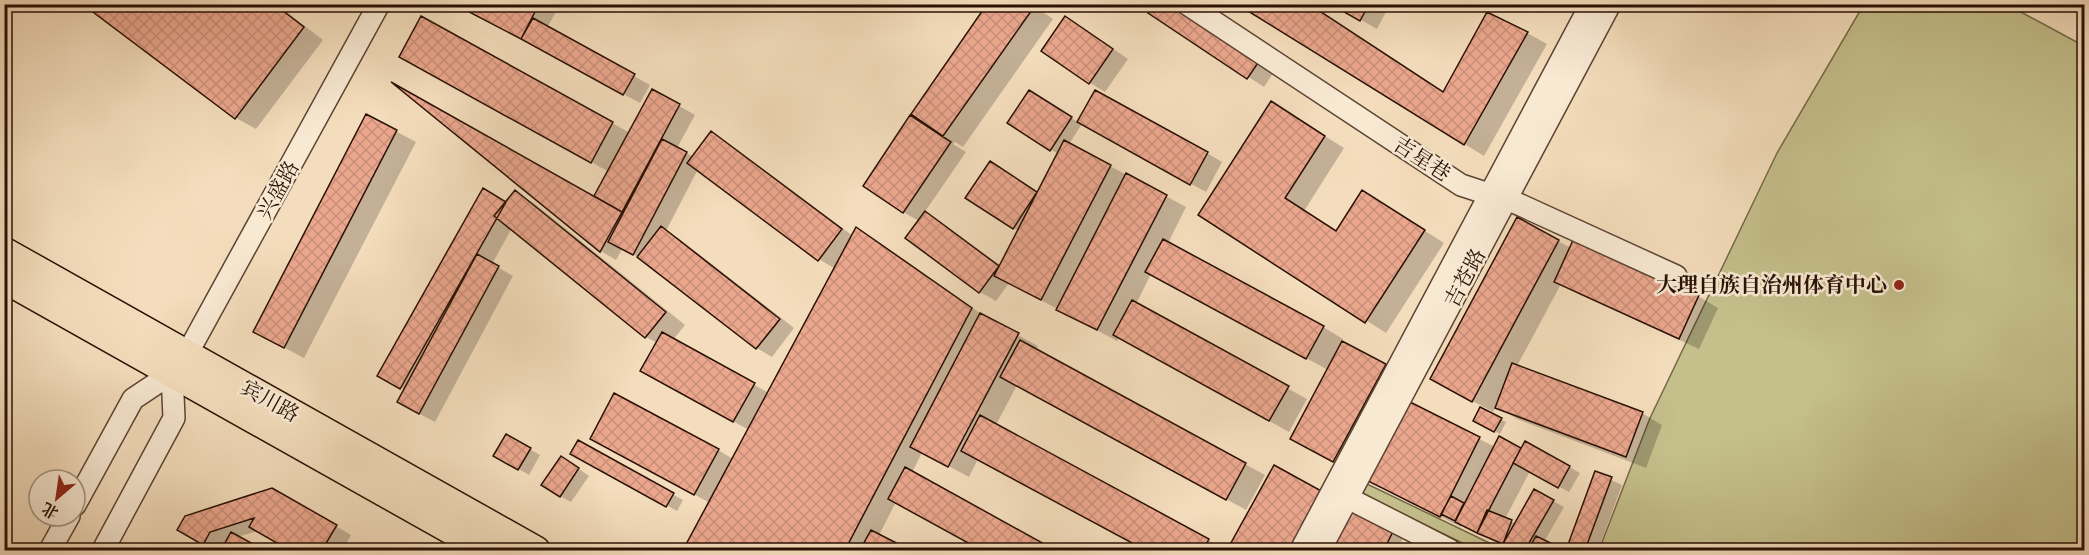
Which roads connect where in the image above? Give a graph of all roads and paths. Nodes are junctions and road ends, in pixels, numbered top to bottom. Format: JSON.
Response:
{"nodes":[{"id":1,"x":380,"y":4,"type":"edge"},
{"id":2,"x":1187,"y":4,"type":"edge"},
{"id":3,"x":1591,"y":4,"type":"edge"},
{"id":4,"x":1610,"y":4,"type":"edge"},
{"id":5,"x":1498,"y":198,"type":"junction"},
{"id":6,"x":4,"y":251,"type":"edge"},
{"id":7,"x":1676,"y":276,"type":"dead end"},
{"id":8,"x":4,"y":279,"type":"edge"},
{"id":9,"x":179,"y":364,"type":"junction"},
{"id":10,"x":87,"y":483,"type":"edge"},
{"id":11,"x":1341,"y":495,"type":"junction"},
{"id":12,"x":62,"y":528,"type":"edge"},
{"id":13,"x":50,"y":550,"type":"edge"},
{"id":14,"x":103,"y":550,"type":"edge"},
{"id":15,"x":486,"y":550,"type":"edge"},
{"id":16,"x":536,"y":550,"type":"edge"},
{"id":17,"x":1301,"y":550,"type":"edge"},
{"id":18,"x":1320,"y":550,"type":"edge"},
{"id":19,"x":1450,"y":550,"type":"edge"}],
"edges":[{"from":1,"to":9,"type":"street","name":"兴盛路"},
{"from":2,"to":5,"type":"street","name":"吉星巷"},
{"from":3,"to":5,"type":"street","name":"吉苍路"},
{"from":4,"to":5,"type":"street","name":"吉苍路"},
{"from":5,"to":7,"type":"street","name":"吉星巷"},
{"from":5,"to":11,"type":"street","name":"吉苍路"},
{"from":6,"to":9,"type":"main road","name":"宾川路"},
{"from":8,"to":9,"type":"main road","name":"宾川路"},
{"from":9,"to":10,"type":"street","name":"兴盛路"},
{"from":9,"to":14,"type":"street"},
{"from":9,"to":15,"type":"main road","name":"宾川路"},
{"from":9,"to":16,"type":"main road","name":"宾川路"},
{"from":11,"to":17,"type":"street","name":"吉苍路"},
{"from":11,"to":18,"type":"street","name":"吉苍路"},
{"from":11,"to":19,"type":"street"},
{"from":12,"to":13,"type":"street"}]}
